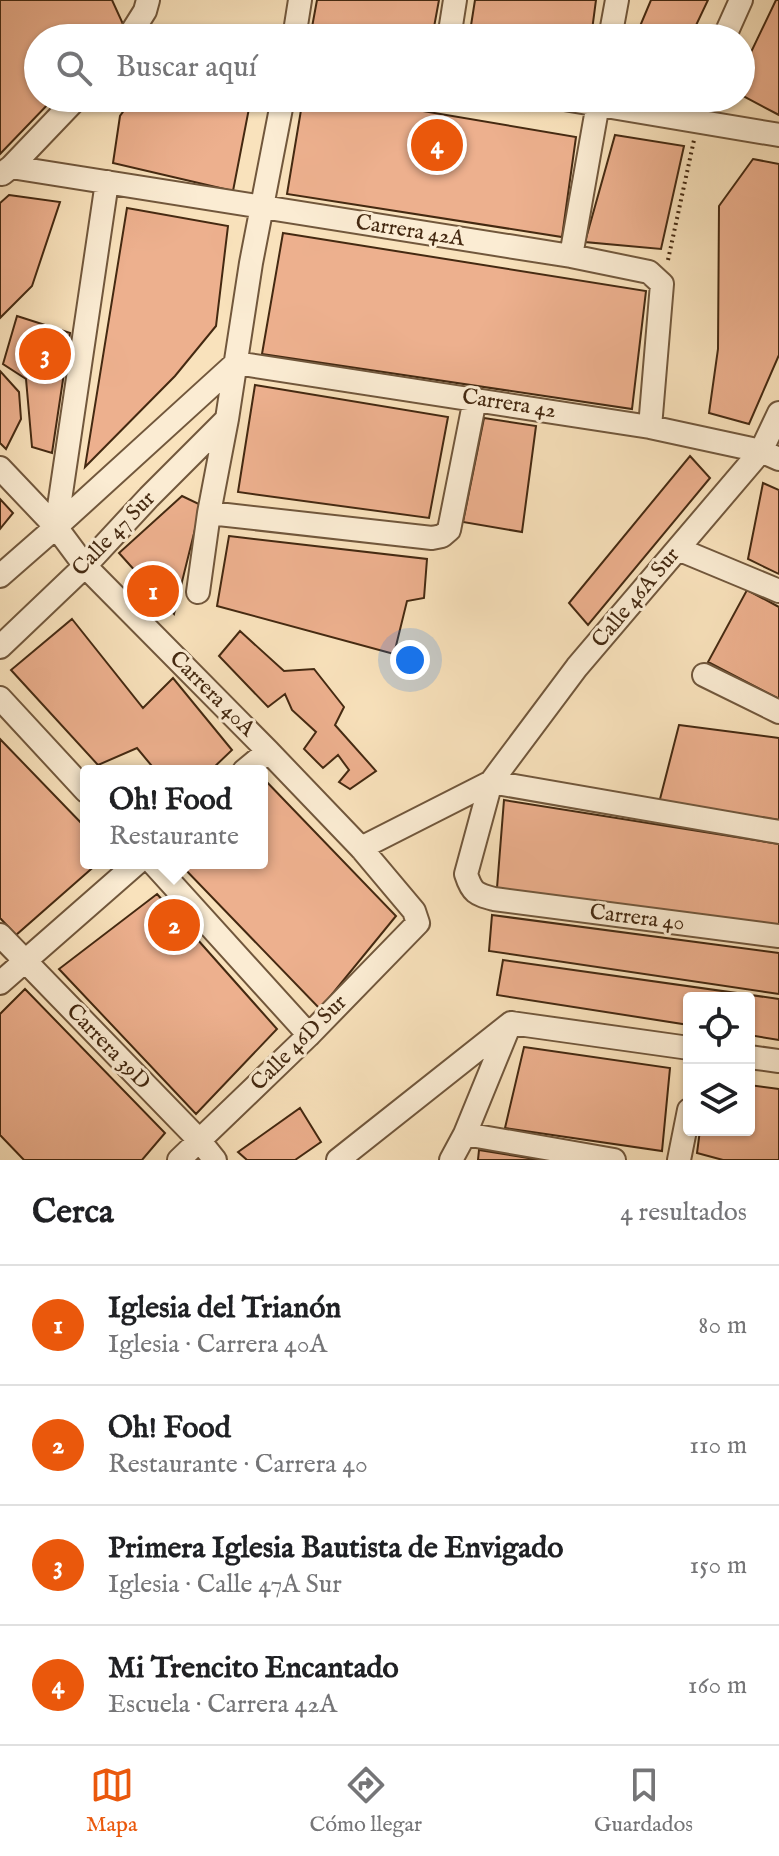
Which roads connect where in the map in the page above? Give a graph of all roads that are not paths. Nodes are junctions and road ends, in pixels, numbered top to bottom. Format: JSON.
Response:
{"nodes":[{"id":1,"x":148,"y":0,"type":"edge"},
{"id":2,"x":300,"y":0,"type":"edge"},
{"id":3,"x":455,"y":0,"type":"edge"},
{"id":4,"x":617,"y":0,"type":"edge"},
{"id":5,"x":741,"y":0,"type":"edge"},
{"id":6,"x":137,"y":24,"type":"edge"},
{"id":7,"x":296,"y":24,"type":"edge"},
{"id":8,"x":451,"y":24,"type":"edge"},
{"id":9,"x":613,"y":24,"type":"edge"},
{"id":10,"x":730,"y":24,"type":"edge"},
{"id":11,"x":63,"y":112,"type":"edge"},
{"id":12,"x":280,"y":112,"type":"edge"},
{"id":13,"x":596,"y":112,"type":"edge"},
{"id":14,"x":648,"y":112,"type":"edge"},
{"id":15,"x":779,"y":135,"type":"edge"},
{"id":16,"x":6,"y":171,"type":"edge"},
{"id":17,"x":107,"y":182,"type":"junction"},
{"id":18,"x":262,"y":208,"type":"junction"},
{"id":19,"x":571,"y":256,"type":"junction"},
{"id":20,"x":236,"y":363,"type":"junction"},
{"id":21,"x":475,"y":399,"type":"junction"},
{"id":22,"x":779,"y":413,"type":"edge"},
{"id":23,"x":227,"y":419,"type":"junction"},
{"id":24,"x":650,"y":427,"type":"junction"},
{"id":25,"x":770,"y":455,"type":"edge"},
{"id":26,"x":0,"y":468,"type":"edge"},
{"id":27,"x":209,"y":513,"type":"junction"},
{"id":28,"x":56,"y":527,"type":"junction"},
{"id":29,"x":678,"y":549,"type":"junction"},
{"id":30,"x":85,"y":566,"type":"junction"},
{"id":31,"x":0,"y":576,"type":"edge"},
{"id":32,"x":779,"y":591,"type":"edge"},
{"id":33,"x":198,"y":592,"type":"dead end"},
{"id":34,"x":0,"y":647,"type":"edge"},
{"id":35,"x":704,"y":675,"type":"dead end"},
{"id":36,"x":0,"y":698,"type":"edge"},
{"id":37,"x":779,"y":712,"type":"edge"},
{"id":38,"x":268,"y":751,"type":"junction"},
{"id":39,"x":251,"y":765,"type":"edge"},
{"id":40,"x":491,"y":782,"type":"junction"},
{"id":41,"x":80,"y":785,"type":"edge"},
{"id":42,"x":779,"y":832,"type":"edge"},
{"id":43,"x":361,"y":848,"type":"junction"},
{"id":44,"x":130,"y":869,"type":"edge"},
{"id":45,"x":158,"y":869,"type":"edge"},
{"id":46,"x":494,"y":899,"type":"joint"},
{"id":47,"x":418,"y":923,"type":"joint"},
{"id":48,"x":0,"y":935,"type":"edge"},
{"id":49,"x":779,"y":936,"type":"edge"},
{"id":50,"x":24,"y":960,"type":"junction"},
{"id":51,"x":0,"y":983,"type":"edge"},
{"id":52,"x":511,"y":1023,"type":"junction"},
{"id":53,"x":309,"y":1035,"type":"junction"},
{"id":54,"x":683,"y":1047,"type":"edge"},
{"id":55,"x":755,"y":1058,"type":"edge"},
{"id":56,"x":779,"y":1061,"type":"edge"},
{"id":57,"x":465,"y":1134,"type":"junction"},
{"id":58,"x":684,"y":1136,"type":"edge"},
{"id":59,"x":199,"y":1140,"type":"junction"},
{"id":60,"x":179,"y":1160,"type":"edge"},
{"id":61,"x":215,"y":1160,"type":"edge"},
{"id":62,"x":338,"y":1160,"type":"edge"},
{"id":63,"x":451,"y":1160,"type":"edge"},
{"id":64,"x":614,"y":1160,"type":"edge"},
{"id":65,"x":679,"y":1160,"type":"edge"}],
"edges":[{"from":1,"to":6,"type":"street"},
{"from":2,"to":7,"type":"street"},
{"from":3,"to":8,"type":"street"},
{"from":4,"to":9,"type":"street"},
{"from":5,"to":10,"type":"street"},
{"from":11,"to":16,"type":"street"},
{"from":12,"to":18,"type":"street"},
{"from":13,"to":19,"type":"street"},
{"from":14,"to":15,"type":"street"},
{"from":16,"to":17,"type":"street","name":"Carrera 42A"},
{"from":17,"to":18,"type":"street","name":"Carrera 42A"},
{"from":17,"to":28,"type":"street"},
{"from":18,"to":19,"type":"street","name":"Carrera 42A"},
{"from":18,"to":20,"type":"street"},
{"from":19,"to":24,"type":"street","name":"Carrera 42A"},
{"from":20,"to":21,"type":"street","name":"Carrera 42"},
{"from":20,"to":23,"type":"street"},
{"from":20,"to":28,"type":"street","name":"Calle 47 Sur"},
{"from":21,"to":24,"type":"street","name":"Carrera 42"},
{"from":21,"to":27,"type":"street"},
{"from":22,"to":25,"type":"street","name":"Calle 46A Sur"},
{"from":23,"to":27,"type":"street"},
{"from":23,"to":30,"type":"street","name":"Calle 47 Sur"},
{"from":24,"to":25,"type":"street","name":"Carrera 42"},
{"from":25,"to":29,"type":"street","name":"Calle 46A Sur"},
{"from":26,"to":28,"type":"street","name":"Carrera 40A"},
{"from":27,"to":33,"type":"street"},
{"from":28,"to":30,"type":"street","name":"Carrera 40A"},
{"from":28,"to":31,"type":"street","name":"Calle 47 Sur"},
{"from":29,"to":32,"type":"street"},
{"from":29,"to":40,"type":"street","name":"Calle 46A Sur"},
{"from":30,"to":34,"type":"street","name":"Calle 47 Sur"},
{"from":30,"to":38,"type":"street","name":"Carrera 40A"},
{"from":35,"to":37,"type":"street"},
{"from":36,"to":41,"type":"street"},
{"from":38,"to":39,"type":"street"},
{"from":38,"to":43,"type":"street","name":"Carrera 40A"},
{"from":40,"to":42,"type":"street"},
{"from":40,"to":43,"type":"street","name":"Calle 46A Sur"},
{"from":40,"to":46,"type":"street","name":"Calle 46A Sur"},
{"from":43,"to":47,"type":"street","name":"Carrera 40A"},
{"from":44,"to":50,"type":"street"},
{"from":45,"to":53,"type":"street"},
{"from":46,"to":49,"type":"street","name":"Carrera 40"},
{"from":47,"to":53,"type":"street","name":"Calle 46D Sur"},
{"from":48,"to":50,"type":"street","name":"Carrera 39D"},
{"from":50,"to":51,"type":"street"},
{"from":50,"to":59,"type":"street","name":"Carrera 39D"},
{"from":52,"to":54,"type":"street"},
{"from":52,"to":57,"type":"street"},
{"from":52,"to":62,"type":"street"},
{"from":53,"to":59,"type":"street","name":"Calle 46D Sur"},
{"from":55,"to":56,"type":"street"},
{"from":57,"to":63,"type":"street"},
{"from":57,"to":64,"type":"street"},
{"from":58,"to":65,"type":"street"},
{"from":59,"to":60,"type":"street","name":"Calle 46D Sur"},
{"from":59,"to":61,"type":"street","name":"Carrera 39D"}]}
